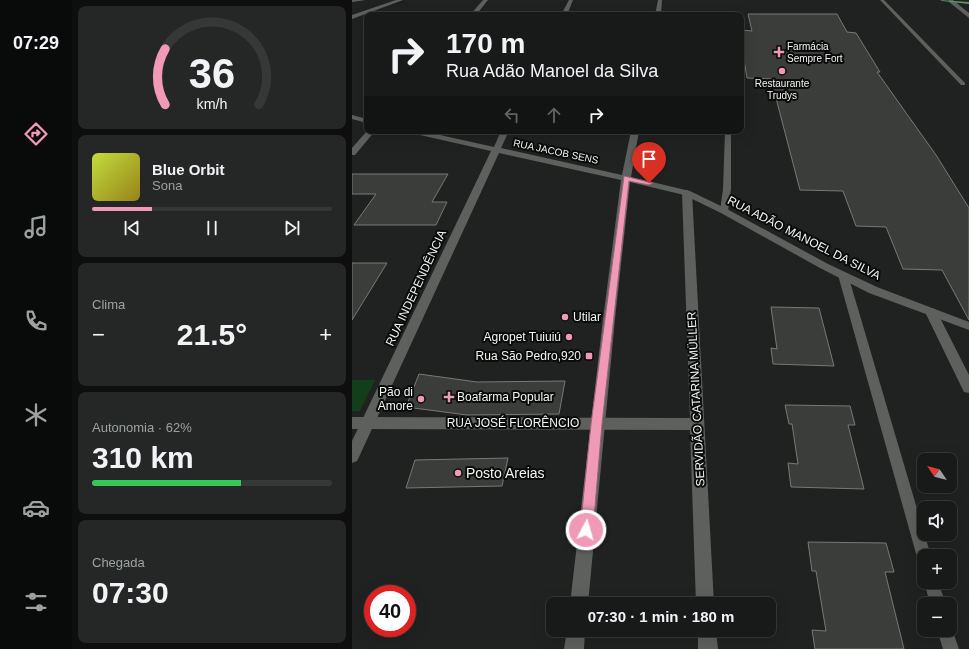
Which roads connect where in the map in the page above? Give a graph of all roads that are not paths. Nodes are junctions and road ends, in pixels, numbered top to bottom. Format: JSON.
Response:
{"nodes":[{"id":1,"x":364,"y":0,"type":"edge"},
{"id":2,"x":401,"y":0,"type":"edge"},
{"id":3,"x":486,"y":0,"type":"edge"},
{"id":4,"x":571,"y":0,"type":"edge"},
{"id":5,"x":660,"y":0,"type":"edge"},
{"id":6,"x":882,"y":0,"type":"edge"},
{"id":7,"x":942,"y":0,"type":"edge"},
{"id":8,"x":352,"y":1,"type":"edge"},
{"id":9,"x":950,"y":1,"type":"edge"},
{"id":10,"x":969,"y":3,"type":"edge"},
{"id":11,"x":366,"y":12,"type":"edge"},
{"id":12,"x":476,"y":12,"type":"edge"},
{"id":13,"x":565,"y":12,"type":"edge"},
{"id":14,"x":658,"y":12,"type":"edge"},
{"id":15,"x":364,"y":13,"type":"edge"},
{"id":16,"x":969,"y":16,"type":"edge"},
{"id":17,"x":352,"y":17,"type":"edge"},
{"id":18,"x":963,"y":84,"type":"dead end"},
{"id":19,"x":352,"y":117,"type":"edge"},
{"id":20,"x":364,"y":120,"type":"edge"},
{"id":21,"x":368,"y":134,"type":"edge"},
{"id":22,"x":424,"y":134,"type":"edge"},
{"id":23,"x":503,"y":134,"type":"edge"},
{"id":24,"x":634,"y":134,"type":"edge"},
{"id":25,"x":728,"y":134,"type":"edge"},
{"id":26,"x":495,"y":150,"type":"junction"},
{"id":27,"x":352,"y":153,"type":"edge"},
{"id":28,"x":626,"y":178,"type":"junction"},
{"id":29,"x":686,"y":193,"type":"junction"},
{"id":30,"x":724,"y":211,"type":"junction"},
{"id":31,"x":843,"y":275,"type":"junction"},
{"id":32,"x":931,"y":312,"type":"junction"},
{"id":33,"x":969,"y":326,"type":"edge"},
{"id":34,"x":969,"y":388,"type":"edge"},
{"id":35,"x":352,"y":423,"type":"edge"},
{"id":36,"x":368,"y":423,"type":"junction"},
{"id":37,"x":597,"y":424,"type":"junction"},
{"id":38,"x":697,"y":424,"type":"junction"},
{"id":39,"x":352,"y":458,"type":"edge"},
{"id":40,"x":922,"y":549,"type":"edge"},
{"id":41,"x":580,"y":597,"type":"edge"},
{"id":42,"x":706,"y":597,"type":"edge"},
{"id":43,"x":575,"y":637,"type":"edge"},
{"id":44,"x":707,"y":637,"type":"edge"},
{"id":45,"x":947,"y":637,"type":"edge"},
{"id":46,"x":574,"y":649,"type":"edge"},
{"id":47,"x":708,"y":649,"type":"edge"},
{"id":48,"x":951,"y":649,"type":"edge"}],
"edges":[{"from":1,"to":8,"type":"street"},
{"from":2,"to":11,"type":"street"},
{"from":3,"to":12,"type":"street"},
{"from":4,"to":13,"type":"street"},
{"from":5,"to":14,"type":"street"},
{"from":6,"to":18,"type":"lane"},
{"from":7,"to":9,"type":"main road"},
{"from":9,"to":10,"type":"main road"},
{"from":9,"to":16,"type":"street"},
{"from":15,"to":17,"type":"street"},
{"from":19,"to":20,"type":"street"},
{"from":21,"to":27,"type":"street"},
{"from":22,"to":26,"type":"street","name":"RUA JACOB SENS"},
{"from":23,"to":26,"type":"street","name":"RUA INDEPENDÊNCIA"},
{"from":24,"to":28,"type":"street"},
{"from":25,"to":30,"type":"lane"},
{"from":26,"to":28,"type":"street","name":"RUA JACOB SENS"},
{"from":26,"to":36,"type":"street","name":"RUA INDEPENDÊNCIA"},
{"from":28,"to":29,"type":"street","name":"RUA ADÃO MANOEL DA SILVA"},
{"from":28,"to":37,"type":"street"},
{"from":29,"to":30,"type":"street","name":"RUA ADÃO MANOEL DA SILVA"},
{"from":29,"to":38,"type":"street","name":"SERVIDÃO CATARINA MÜLLER"},
{"from":30,"to":31,"type":"street","name":"RUA ADÃO MANOEL DA SILVA"},
{"from":31,"to":32,"type":"street","name":"RUA ADÃO MANOEL DA SILVA"},
{"from":31,"to":40,"type":"lane"},
{"from":32,"to":33,"type":"street","name":"RUA ADÃO MANOEL DA SILVA"},
{"from":32,"to":34,"type":"street"},
{"from":35,"to":36,"type":"street","name":"RUA JOSÉ FLORÊNCIO"},
{"from":36,"to":37,"type":"street","name":"RUA JOSÉ FLORÊNCIO"},
{"from":36,"to":39,"type":"street","name":"RUA INDEPENDÊNCIA"},
{"from":37,"to":38,"type":"street","name":"RUA JOSÉ FLORÊNCIO"},
{"from":37,"to":41,"type":"street"},
{"from":38,"to":42,"type":"street","name":"SERVIDÃO CATARINA MÜLLER"},
{"from":43,"to":46,"type":"street"},
{"from":44,"to":47,"type":"street"},
{"from":45,"to":48,"type":"lane"}]}
